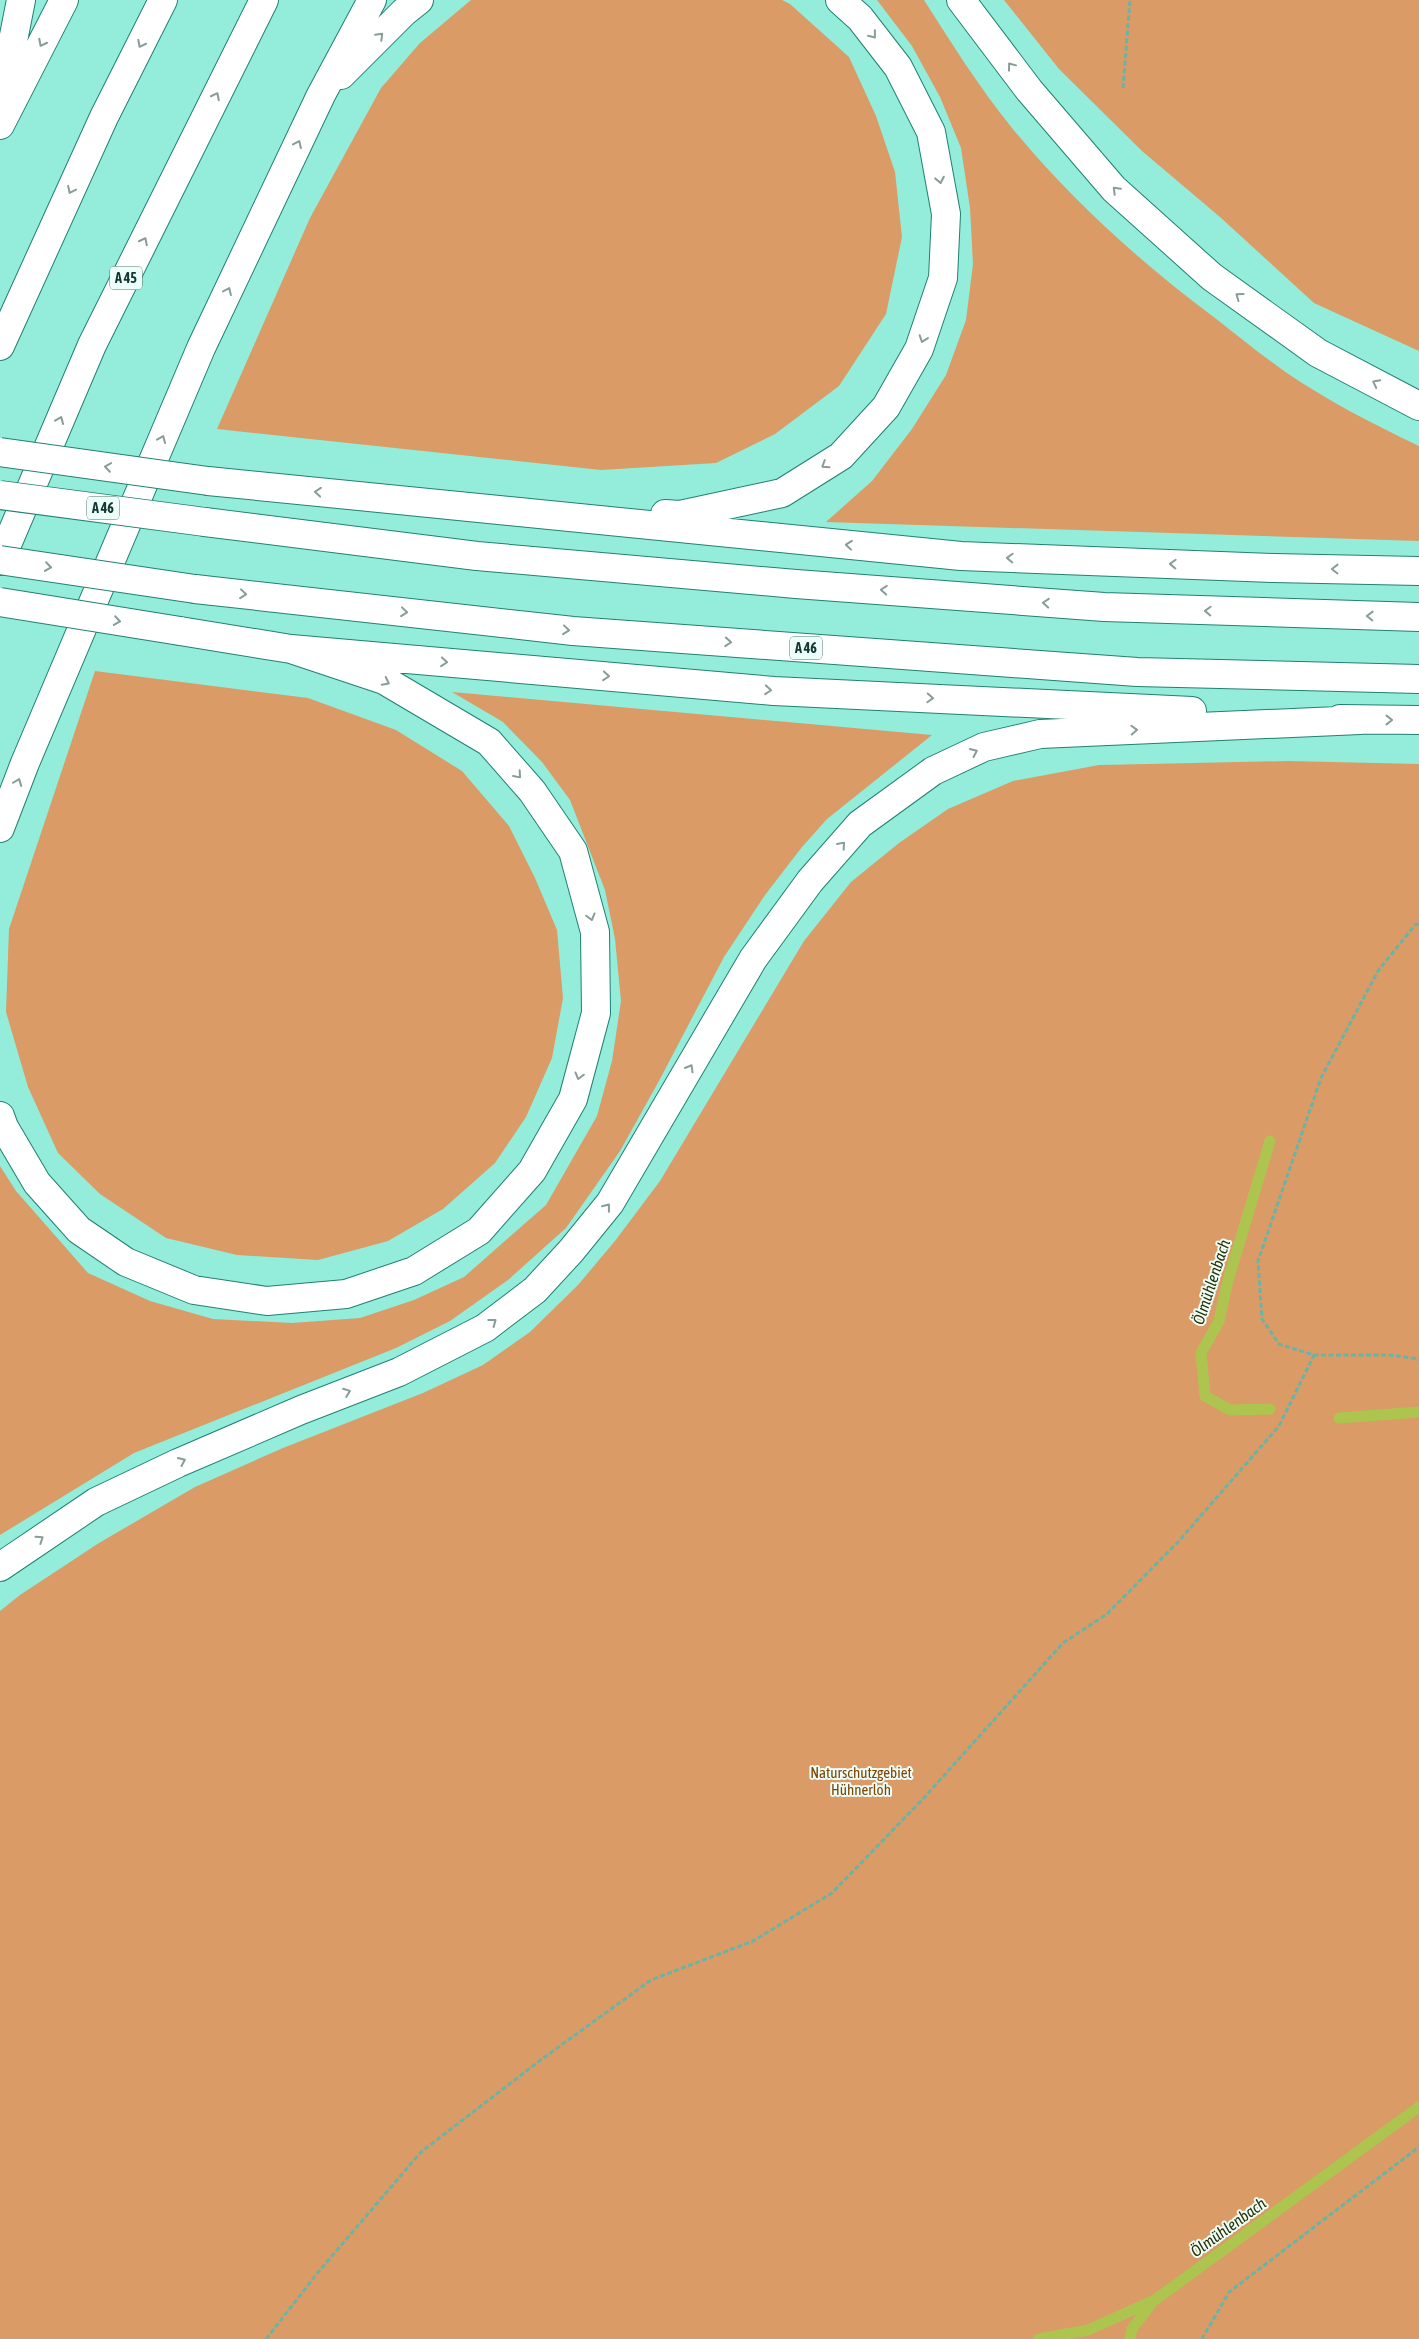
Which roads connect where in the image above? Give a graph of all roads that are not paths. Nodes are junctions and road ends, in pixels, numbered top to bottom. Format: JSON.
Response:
{"nodes":[{"id":1,"x":21,"y":0,"type":"edge"},
{"id":2,"x":64,"y":0,"type":"edge"},
{"id":3,"x":163,"y":0,"type":"edge"},
{"id":4,"x":264,"y":0,"type":"edge"},
{"id":5,"x":372,"y":0,"type":"edge"},
{"id":6,"x":419,"y":0,"type":"edge"},
{"id":7,"x":840,"y":0,"type":"edge"},
{"id":8,"x":961,"y":0,"type":"edge"},
{"id":9,"x":321,"y":95,"type":"junction"},
{"id":10,"x":0,"y":108,"type":"edge"},
{"id":11,"x":0,"y":125,"type":"edge"},
{"id":12,"x":0,"y":346,"type":"edge"},
{"id":13,"x":1419,"y":406,"type":"edge"},
{"id":14,"x":0,"y":452,"type":"edge"},
{"id":15,"x":0,"y":495,"type":"edge"},
{"id":16,"x":366,"y":496,"type":"junction"},
{"id":17,"x":0,"y":561,"type":"edge"},
{"id":18,"x":1419,"y":571,"type":"edge"},
{"id":19,"x":0,"y":602,"type":"edge"},
{"id":20,"x":1419,"y":617,"type":"edge"},
{"id":21,"x":291,"y":649,"type":"junction"},
{"id":22,"x":1419,"y":679,"type":"edge"},
{"id":23,"x":1360,"y":720,"type":"junction"},
{"id":24,"x":1419,"y":720,"type":"edge"},
{"id":25,"x":0,"y":828,"type":"edge"},
{"id":26,"x":0,"y":1116,"type":"edge"},
{"id":27,"x":0,"y":1567,"type":"edge"}],
"edges":[{"from":1,"to":10,"type":"highway"},
{"from":2,"to":11,"type":"highway","one_way":true},
{"from":3,"to":12,"type":"highway","one_way":true},
{"from":17,"to":4,"type":"highway","number":"A 45","one_way":true},
{"from":5,"to":9,"type":"highway"},
{"from":9,"to":6,"type":"highway","one_way":true},
{"from":7,"to":16,"type":"highway","one_way":true},
{"from":13,"to":8,"type":"highway","one_way":true},
{"from":25,"to":9,"type":"highway","one_way":true},
{"from":16,"to":14,"type":"highway","one_way":true,"bridge":true},
{"from":20,"to":15,"type":"highway","number":"A 46","one_way":true,"bridge":true},
{"from":18,"to":16,"type":"highway","one_way":true},
{"from":17,"to":22,"type":"highway","number":"A 46","one_way":true,"bridge":true},
{"from":19,"to":21,"type":"highway","one_way":true,"bridge":true},
{"from":21,"to":23,"type":"highway","one_way":true},
{"from":21,"to":26,"type":"highway","one_way":true},
{"from":23,"to":24,"type":"highway","one_way":true},
{"from":27,"to":23,"type":"highway","one_way":true}]}
